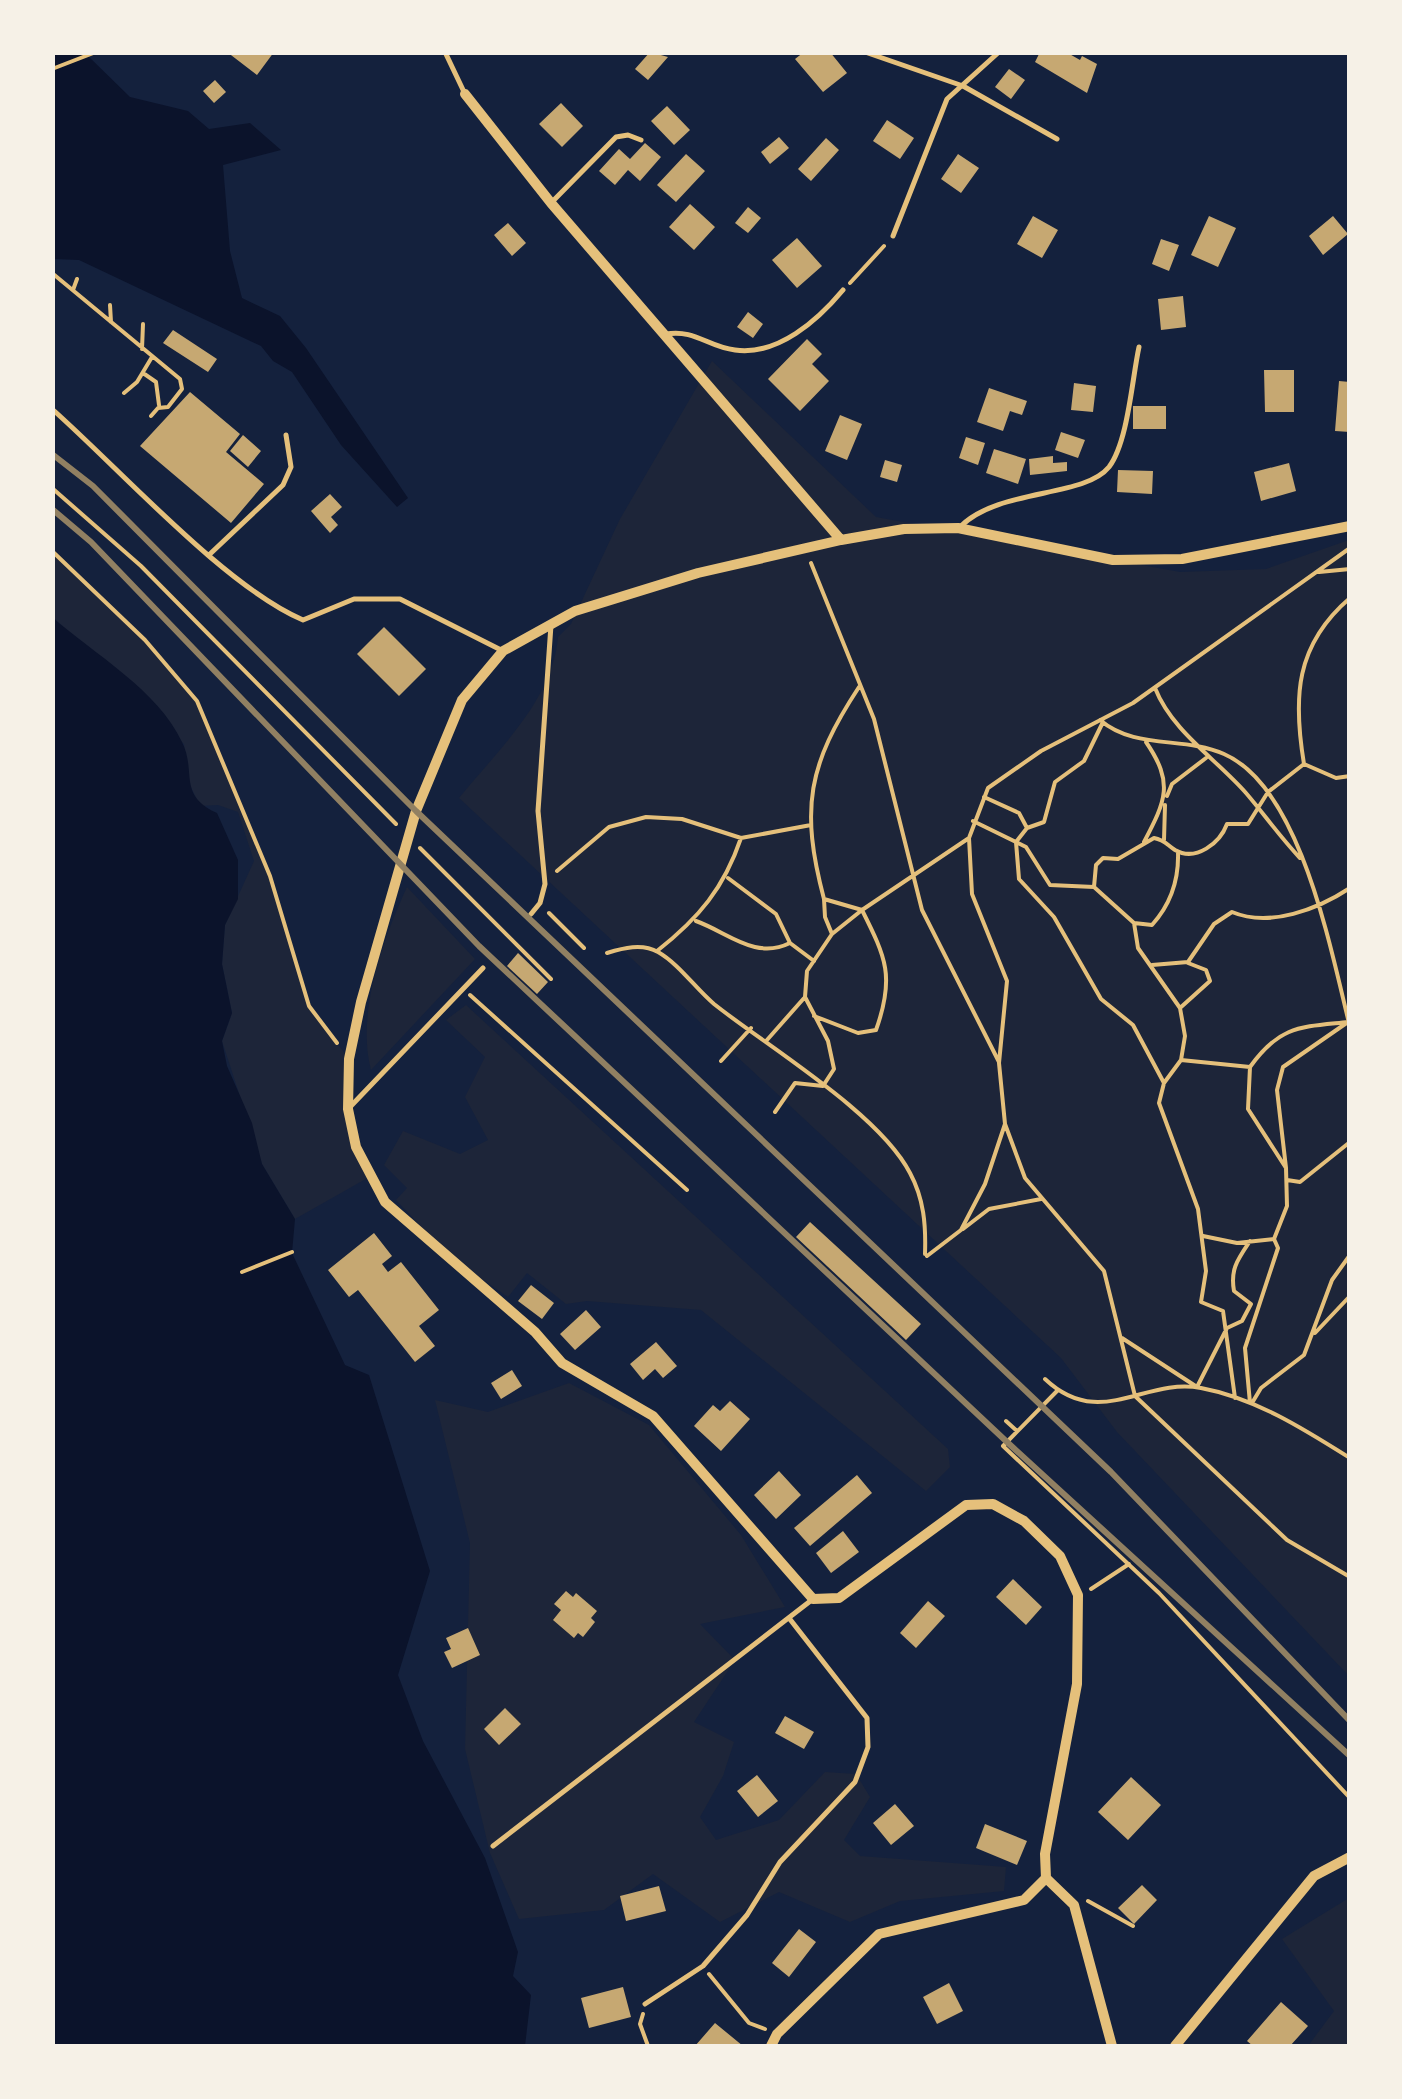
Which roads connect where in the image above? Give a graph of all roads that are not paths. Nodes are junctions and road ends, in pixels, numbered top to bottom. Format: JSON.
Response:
{"nodes":[{"id":1,"x":446,"y":52,"type":"edge"},
{"id":2,"x":865,"y":52,"type":"edge"},
{"id":3,"x":999,"y":52,"type":"edge"},
{"id":4,"x":963,"y":86,"type":"junction"},
{"id":5,"x":465,"y":94,"type":"joint"},
{"id":6,"x":1057,"y":139,"type":"dead end"},
{"id":7,"x":641,"y":140,"type":"dead end"},
{"id":8,"x":551,"y":203,"type":"junction"},
{"id":9,"x":892,"y":236,"type":"road end"},
{"id":10,"x":844,"y":290,"type":"road end"},
{"id":11,"x":666,"y":334,"type":"junction"},
{"id":12,"x":1138,"y":347,"type":"dead end"},
{"id":13,"x":52,"y":409,"type":"edge"},
{"id":14,"x":286,"y":436,"type":"dead end"},
{"id":15,"x":1350,"y":526,"type":"edge"},
{"id":16,"x":958,"y":528,"type":"junction"},
{"id":17,"x":841,"y":540,"type":"junction"},
{"id":18,"x":210,"y":554,"type":"junction"},
{"id":19,"x":551,"y":622,"type":"junction"},
{"id":20,"x":503,"y":650,"type":"junction"},
{"id":21,"x":531,"y":914,"type":"dead end"},
{"id":22,"x":483,"y":968,"type":"dead end"},
{"id":23,"x":348,"y":1109,"type":"junction"},
{"id":24,"x":812,"y":1600,"type":"junction"},
{"id":25,"x":789,"y":1618,"type":"junction"},
{"id":26,"x":493,"y":1846,"type":"dead end"},
{"id":27,"x":1350,"y":1858,"type":"edge"},
{"id":28,"x":1046,"y":1878,"type":"junction"},
{"id":29,"x":645,"y":2004,"type":"road end"},
{"id":30,"x":771,"y":2046,"type":"edge"},
{"id":31,"x":1112,"y":2046,"type":"edge"},
{"id":32,"x":1175,"y":2046,"type":"edge"}],
"edges":[{"from":1,"to":5,"type":"lane"},
{"from":2,"to":4,"type":"lane"},
{"from":3,"to":4,"type":"lane"},
{"from":4,"to":6,"type":"lane"},
{"from":4,"to":9,"type":"lane"},
{"from":5,"to":8,"type":"street"},
{"from":7,"to":8,"type":"lane"},
{"from":8,"to":11,"type":"street"},
{"from":10,"to":11,"type":"lane"},
{"from":11,"to":17,"type":"street"},
{"from":12,"to":16,"type":"lane"},
{"from":13,"to":18,"type":"lane"},
{"from":14,"to":18,"type":"lane"},
{"from":15,"to":16,"type":"street"},
{"from":16,"to":17,"type":"street"},
{"from":17,"to":19,"type":"street"},
{"from":18,"to":20,"type":"lane"},
{"from":19,"to":20,"type":"street"},
{"from":19,"to":21,"type":"lane"},
{"from":20,"to":23,"type":"street"},
{"from":22,"to":23,"type":"lane"},
{"from":23,"to":24,"type":"street"},
{"from":24,"to":25,"type":"lane"},
{"from":24,"to":28,"type":"street"},
{"from":25,"to":26,"type":"lane"},
{"from":25,"to":29,"type":"lane"},
{"from":27,"to":32,"type":"street"},
{"from":28,"to":30,"type":"street"},
{"from":28,"to":31,"type":"street"}]}
